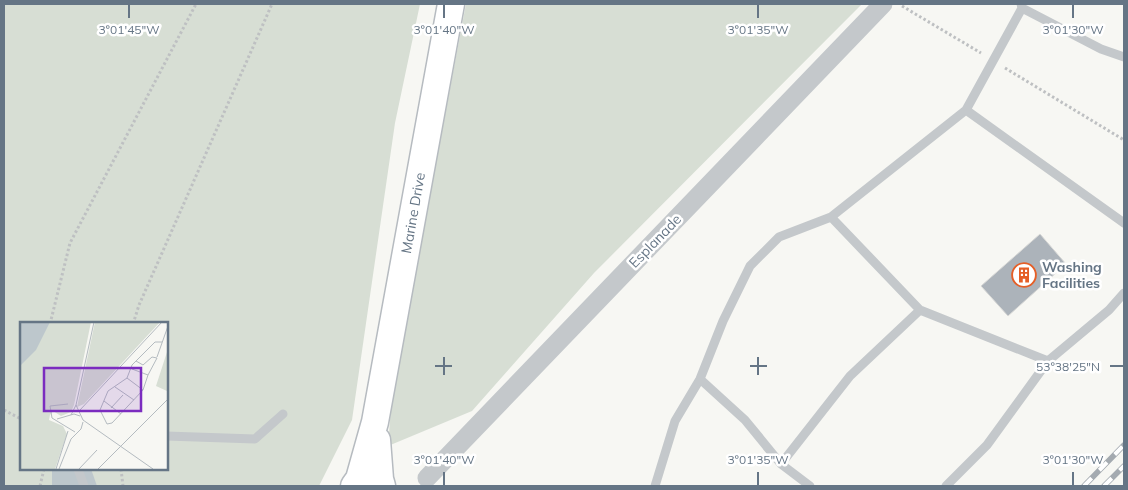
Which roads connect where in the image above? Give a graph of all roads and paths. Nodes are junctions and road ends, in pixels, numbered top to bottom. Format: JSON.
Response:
{"nodes":[{"id":1,"x":196,"y":4,"type":"edge"},
{"id":2,"x":272,"y":4,"type":"edge"},
{"id":3,"x":452,"y":4,"type":"edge"},
{"id":4,"x":884,"y":4,"type":"edge"},
{"id":5,"x":898,"y":4,"type":"edge"},
{"id":6,"x":1022,"y":6,"type":"edge"},
{"id":7,"x":1124,"y":56,"type":"edge"},
{"id":8,"x":993,"y":61,"type":"junction"},
{"id":9,"x":966,"y":110,"type":"junction"},
{"id":10,"x":1124,"y":140,"type":"edge"},
{"id":11,"x":831,"y":217,"type":"junction"},
{"id":12,"x":1124,"y":223,"type":"edge"},
{"id":13,"x":1124,"y":293,"type":"edge"},
{"id":14,"x":920,"y":310,"type":"junction"},
{"id":15,"x":50,"y":322,"type":"edge"},
{"id":16,"x":134,"y":322,"type":"edge"},
{"id":17,"x":1048,"y":362,"type":"junction"},
{"id":18,"x":700,"y":379,"type":"junction"},
{"id":19,"x":4,"y":410,"type":"edge"},
{"id":20,"x":283,"y":414,"type":"dead end"},
{"id":21,"x":20,"y":418,"type":"edge"},
{"id":22,"x":375,"y":422,"type":"junction"},
{"id":23,"x":168,"y":436,"type":"edge"},
{"id":24,"x":781,"y":464,"type":"junction"},
{"id":25,"x":44,"y":470,"type":"edge"},
{"id":26,"x":78,"y":470,"type":"edge"},
{"id":27,"x":121,"y":470,"type":"edge"},
{"id":28,"x":427,"y":478,"type":"dead end"},
{"id":29,"x":40,"y":486,"type":"edge"},
{"id":30,"x":84,"y":486,"type":"edge"},
{"id":31,"x":123,"y":486,"type":"edge"},
{"id":32,"x":354,"y":486,"type":"edge"},
{"id":33,"x":382,"y":486,"type":"edge"},
{"id":34,"x":656,"y":486,"type":"edge"},
{"id":35,"x":810,"y":486,"type":"edge"},
{"id":36,"x":946,"y":486,"type":"edge"}],
"edges":[{"from":1,"to":15,"type":"path"},
{"from":2,"to":16,"type":"path"},
{"from":3,"to":22,"type":"street","name":"Marine Drive"},
{"from":4,"to":28,"type":"street","name":"Esplanade"},
{"from":5,"to":8,"type":"path"},
{"from":6,"to":7,"type":"lane"},
{"from":6,"to":8,"type":"lane"},
{"from":8,"to":9,"type":"lane"},
{"from":8,"to":10,"type":"path"},
{"from":9,"to":11,"type":"lane"},
{"from":9,"to":12,"type":"lane"},
{"from":11,"to":14,"type":"lane"},
{"from":11,"to":18,"type":"lane"},
{"from":13,"to":17,"type":"lane"},
{"from":14,"to":17,"type":"lane"},
{"from":14,"to":24,"type":"lane"},
{"from":17,"to":36,"type":"lane"},
{"from":18,"to":24,"type":"lane"},
{"from":18,"to":34,"type":"lane"},
{"from":19,"to":21,"type":"path"},
{"from":20,"to":23,"type":"lane"},
{"from":22,"to":32,"type":"street","name":"Marine Drive"},
{"from":22,"to":33,"type":"street","name":"Marine Drive"},
{"from":24,"to":35,"type":"lane"},
{"from":25,"to":29,"type":"path"},
{"from":26,"to":30,"type":"lane"},
{"from":27,"to":31,"type":"path"}]}
